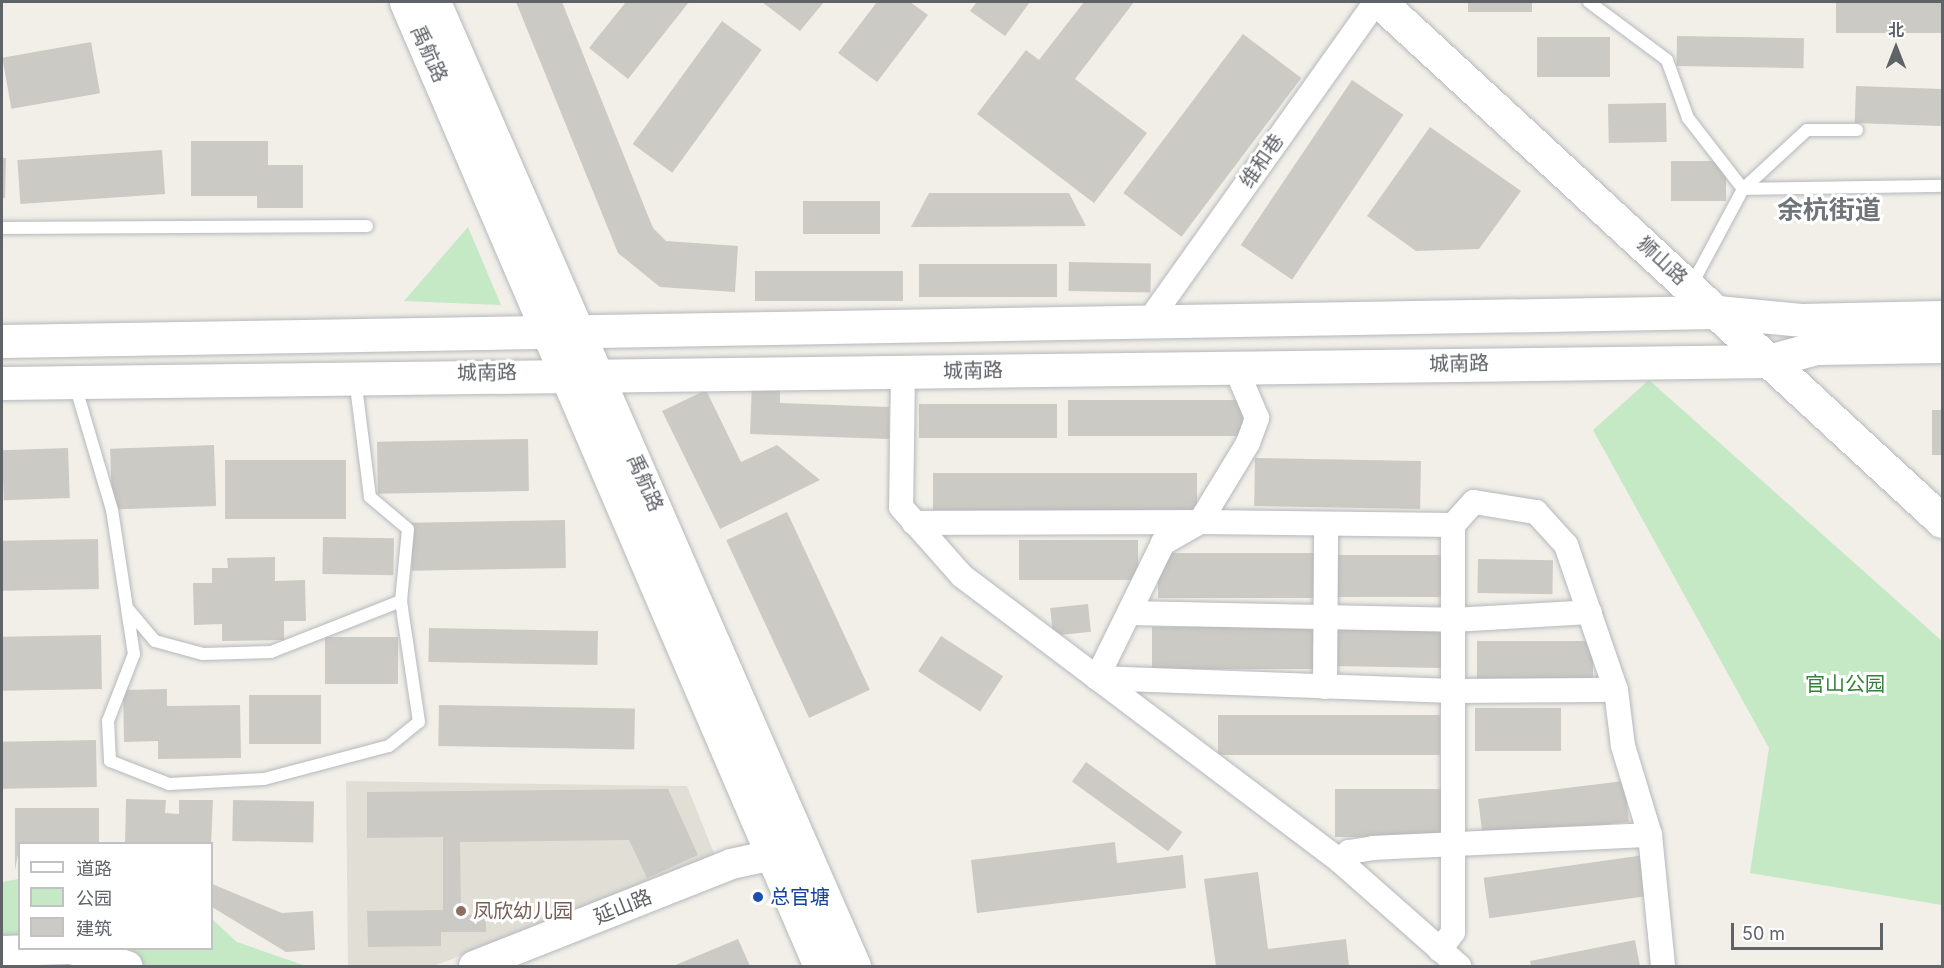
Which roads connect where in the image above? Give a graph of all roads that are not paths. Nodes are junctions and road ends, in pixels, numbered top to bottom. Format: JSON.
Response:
{"nodes":[{"id":1,"x":1378,"y":2,"type":"edge"},
{"id":2,"x":1589,"y":2,"type":"edge"},
{"id":3,"x":428,"y":5,"type":"edge"},
{"id":4,"x":1857,"y":130,"type":"dead end"},
{"id":5,"x":1942,"y":186,"type":"edge"},
{"id":6,"x":1743,"y":189,"type":"junction"},
{"id":7,"x":367,"y":226,"type":"dead end"},
{"id":8,"x":2,"y":228,"type":"edge"},
{"id":9,"x":1690,"y":287,"type":"junction"},
{"id":10,"x":1717,"y":312,"type":"junction"},
{"id":11,"x":1942,"y":317,"type":"edge"},
{"id":12,"x":1149,"y":321,"type":"junction"},
{"id":13,"x":566,"y":332,"type":"junction"},
{"id":14,"x":2,"y":341,"type":"edge"},
{"id":15,"x":1942,"y":346,"type":"edge"},
{"id":16,"x":1769,"y":360,"type":"junction"},
{"id":17,"x":1248,"y":366,"type":"junction"},
{"id":18,"x":583,"y":372,"type":"junction"},
{"id":19,"x":903,"y":372,"type":"junction"},
{"id":20,"x":355,"y":375,"type":"junction"},
{"id":21,"x":74,"y":381,"type":"junction"},
{"id":22,"x":2,"y":383,"type":"edge"},
{"id":23,"x":1942,"y":521,"type":"edge"},
{"id":24,"x":914,"y":522,"type":"junction"},
{"id":25,"x":1200,"y":522,"type":"junction"},
{"id":26,"x":1326,"y":524,"type":"junction"},
{"id":27,"x":1453,"y":525,"type":"junction"},
{"id":28,"x":400,"y":601,"type":"junction"},
{"id":29,"x":127,"y":608,"type":"junction"},
{"id":30,"x":1590,"y":612,"type":"junction"},
{"id":31,"x":1129,"y":613,"type":"junction"},
{"id":32,"x":1323,"y":617,"type":"junction"},
{"id":33,"x":1453,"y":620,"type":"junction"},
{"id":34,"x":1097,"y":678,"type":"junction"},
{"id":35,"x":1325,"y":687,"type":"junction"},
{"id":36,"x":1616,"y":690,"type":"junction"},
{"id":37,"x":1453,"y":691,"type":"junction"},
{"id":38,"x":1650,"y":835,"type":"junction"},
{"id":39,"x":1453,"y":846,"type":"junction"},
{"id":40,"x":773,"y":855,"type":"junction"},
{"id":41,"x":1340,"y":861,"type":"junction"},
{"id":42,"x":36,"y":950,"type":"edge"},
{"id":43,"x":74,"y":950,"type":"edge"},
{"id":44,"x":1440,"y":950,"type":"junction"},
{"id":45,"x":2,"y":951,"type":"edge"},
{"id":46,"x":127,"y":966,"type":"edge"},
{"id":47,"x":474,"y":966,"type":"edge"},
{"id":48,"x":820,"y":966,"type":"edge"},
{"id":49,"x":854,"y":966,"type":"edge"},
{"id":50,"x":1459,"y":966,"type":"edge"},
{"id":51,"x":1663,"y":966,"type":"edge"}],
"edges":[{"from":1,"to":9,"type":"main road","name":"狮山路"},
{"from":1,"to":12,"type":"street","name":"维和巷"},
{"from":2,"to":6,"type":"lane"},
{"from":3,"to":13,"type":"main road","name":"禹航路"},
{"from":4,"to":6,"type":"lane"},
{"from":5,"to":6,"type":"lane"},
{"from":6,"to":9,"type":"lane"},
{"from":7,"to":8,"type":"lane"},
{"from":9,"to":10,"type":"main road","name":"狮山路"},
{"from":10,"to":11,"type":"main road","name":"城南路"},
{"from":10,"to":12,"type":"main road","name":"城南路"},
{"from":10,"to":16,"type":"main road","name":"狮山路"},
{"from":12,"to":13,"type":"main road","name":"城南路"},
{"from":13,"to":14,"type":"main road","name":"城南路"},
{"from":13,"to":18,"type":"main road","name":"禹航路"},
{"from":15,"to":16,"type":"main road","name":"城南路"},
{"from":16,"to":17,"type":"main road","name":"城南路"},
{"from":16,"to":23,"type":"main road","name":"狮山路"},
{"from":17,"to":19,"type":"main road","name":"城南路"},
{"from":17,"to":25,"type":"street"},
{"from":18,"to":19,"type":"main road","name":"城南路"},
{"from":18,"to":20,"type":"main road","name":"城南路"},
{"from":18,"to":40,"type":"main road","name":"禹航路"},
{"from":18,"to":49,"type":"main road","name":"禹航路"},
{"from":19,"to":24,"type":"street"},
{"from":20,"to":21,"type":"main road","name":"城南路"},
{"from":20,"to":28,"type":"lane"},
{"from":21,"to":22,"type":"main road","name":"城南路"},
{"from":21,"to":29,"type":"lane"},
{"from":24,"to":25,"type":"street"},
{"from":24,"to":34,"type":"street"},
{"from":25,"to":26,"type":"street"},
{"from":25,"to":31,"type":"street"},
{"from":26,"to":27,"type":"street"},
{"from":26,"to":32,"type":"street"},
{"from":27,"to":30,"type":"street"},
{"from":27,"to":33,"type":"street"},
{"from":28,"to":29,"type":"lane"},
{"from":28,"to":29,"type":"lane"},
{"from":30,"to":33,"type":"street"},
{"from":30,"to":36,"type":"street"},
{"from":31,"to":32,"type":"street"},
{"from":31,"to":34,"type":"street"},
{"from":32,"to":33,"type":"street"},
{"from":32,"to":35,"type":"street"},
{"from":33,"to":37,"type":"street"},
{"from":34,"to":35,"type":"street"},
{"from":34,"to":41,"type":"street"},
{"from":35,"to":37,"type":"street"},
{"from":36,"to":37,"type":"street"},
{"from":36,"to":38,"type":"street"},
{"from":37,"to":39,"type":"street"},
{"from":38,"to":39,"type":"street"},
{"from":38,"to":51,"type":"street"},
{"from":39,"to":41,"type":"street"},
{"from":39,"to":44,"type":"street"},
{"from":40,"to":47,"type":"street","name":"延山路"},
{"from":40,"to":48,"type":"main road","name":"禹航路"},
{"from":41,"to":44,"type":"street"},
{"from":42,"to":45,"type":"street"},
{"from":43,"to":46,"type":"street"},
{"from":44,"to":50,"type":"street"}]}
